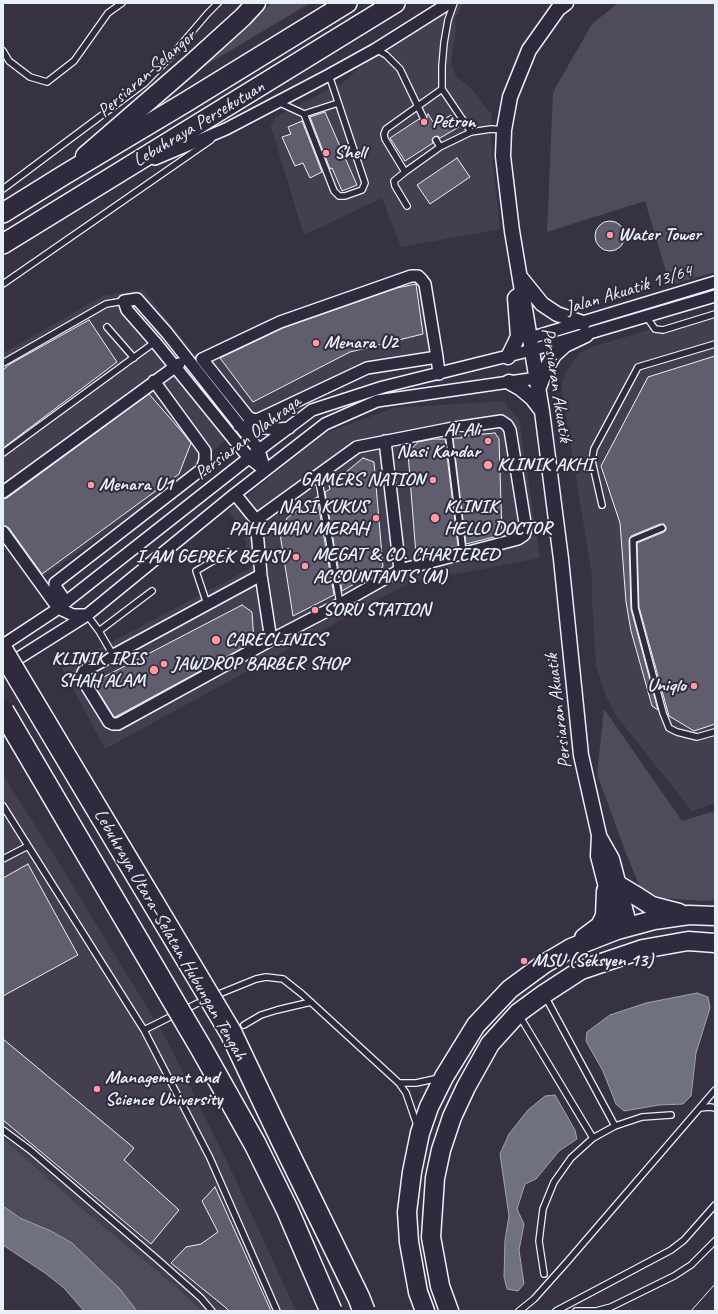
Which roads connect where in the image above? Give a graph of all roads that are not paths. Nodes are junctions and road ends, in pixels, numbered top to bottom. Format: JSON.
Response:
{"nodes":[{"id":1,"x":122,"y":3,"type":"edge"},
{"id":2,"x":218,"y":3,"type":"edge"},
{"id":3,"x":256,"y":3,"type":"edge"},
{"id":4,"x":347,"y":3,"type":"edge"},
{"id":5,"x":395,"y":3,"type":"edge"},
{"id":6,"x":449,"y":3,"type":"edge"},
{"id":7,"x":454,"y":3,"type":"edge"},
{"id":8,"x":566,"y":3,"type":"edge"},
{"id":9,"x":376,"y":49,"type":"junction"},
{"id":10,"x":3,"y":51,"type":"edge"},
{"id":11,"x":329,"y":75,"type":"junction"},
{"id":12,"x":442,"y":89,"type":"junction"},
{"id":13,"x":278,"y":102,"type":"junction"},
{"id":14,"x":338,"y":103,"type":"junction"},
{"id":15,"x":417,"y":107,"type":"junction"},
{"id":16,"x":304,"y":114,"type":"junction"},
{"id":17,"x":423,"y":117,"type":"dead end"},
{"id":18,"x":226,"y":129,"type":"junction"},
{"id":19,"x":504,"y":130,"type":"junction"},
{"id":20,"x":471,"y":132,"type":"junction"},
{"id":21,"x":436,"y":140,"type":"dead end"},
{"id":22,"x":440,"y":147,"type":"junction"},
{"id":23,"x":405,"y":172,"type":"junction"},
{"id":24,"x":64,"y":175,"type":"junction"},
{"id":25,"x":108,"y":179,"type":"junction"},
{"id":26,"x":3,"y":189,"type":"edge"},
{"id":27,"x":407,"y":206,"type":"dead end"},
{"id":28,"x":3,"y":213,"type":"edge"},
{"id":29,"x":3,"y":244,"type":"edge"},
{"id":30,"x":521,"y":282,"type":"junction"},
{"id":31,"x":715,"y":282,"type":"edge"},
{"id":32,"x":3,"y":284,"type":"edge"},
{"id":33,"x":715,"y":296,"type":"edge"},
{"id":34,"x":124,"y":301,"type":"junction"},
{"id":35,"x":715,"y":314,"type":"edge"},
{"id":36,"x":646,"y":316,"type":"junction"},
{"id":37,"x":107,"y":327,"type":"dead end"},
{"id":38,"x":584,"y":329,"type":"junction"},
{"id":39,"x":167,"y":333,"type":"junction"},
{"id":40,"x":155,"y":342,"type":"junction"},
{"id":41,"x":531,"y":344,"type":"junction"},
{"id":42,"x":715,"y":344,"type":"edge"},
{"id":43,"x":437,"y":357,"type":"junction"},
{"id":44,"x":508,"y":357,"type":"junction"},
{"id":45,"x":134,"y":358,"type":"junction"},
{"id":46,"x":187,"y":358,"type":"junction"},
{"id":47,"x":3,"y":362,"type":"edge"},
{"id":48,"x":174,"y":367,"type":"junction"},
{"id":49,"x":439,"y":374,"type":"junction"},
{"id":50,"x":154,"y":381,"type":"junction"},
{"id":51,"x":509,"y":382,"type":"junction"},
{"id":52,"x":538,"y":383,"type":"junction"},
{"id":53,"x":542,"y":411,"type":"junction"},
{"id":54,"x":239,"y":426,"type":"junction"},
{"id":55,"x":289,"y":428,"type":"junction"},
{"id":56,"x":448,"y":429,"type":"junction"},
{"id":57,"x":385,"y":441,"type":"junction"},
{"id":58,"x":259,"y":450,"type":"junction"},
{"id":59,"x":3,"y":453,"type":"edge"},
{"id":60,"x":249,"y":458,"type":"junction"},
{"id":61,"x":265,"y":470,"type":"junction"},
{"id":62,"x":318,"y":474,"type":"junction"},
{"id":63,"x":3,"y":492,"type":"edge"},
{"id":64,"x":235,"y":494,"type":"junction"},
{"id":65,"x":602,"y":505,"type":"dead end"},
{"id":66,"x":256,"y":520,"type":"junction"},
{"id":67,"x":662,"y":528,"type":"dead end"},
{"id":68,"x":3,"y":532,"type":"edge"},
{"id":69,"x":228,"y":552,"type":"dead end"},
{"id":70,"x":463,"y":553,"type":"junction"},
{"id":71,"x":400,"y":570,"type":"junction"},
{"id":72,"x":261,"y":575,"type":"junction"},
{"id":73,"x":152,"y":591,"type":"dead end"},
{"id":74,"x":207,"y":604,"type":"junction"},
{"id":75,"x":340,"y":604,"type":"junction"},
{"id":76,"x":62,"y":605,"type":"junction"},
{"id":77,"x":87,"y":615,"type":"junction"},
{"id":78,"x":99,"y":631,"type":"junction"},
{"id":79,"x":271,"y":640,"type":"junction"},
{"id":80,"x":3,"y":645,"type":"edge"},
{"id":81,"x":3,"y":652,"type":"edge"},
{"id":82,"x":112,"y":655,"type":"junction"},
{"id":83,"x":3,"y":669,"type":"edge"},
{"id":84,"x":3,"y":711,"type":"edge"},
{"id":85,"x":715,"y":732,"type":"edge"},
{"id":86,"x":3,"y":806,"type":"edge"},
{"id":87,"x":28,"y":846,"type":"junction"},
{"id":88,"x":3,"y":859,"type":"edge"},
{"id":89,"x":612,"y":888,"type":"junction"},
{"id":90,"x":689,"y":915,"type":"junction"},
{"id":91,"x":715,"y":916,"type":"edge"},
{"id":92,"x":624,"y":933,"type":"junction"},
{"id":93,"x":688,"y":941,"type":"junction"},
{"id":94,"x":715,"y":943,"type":"edge"},
{"id":95,"x":571,"y":948,"type":"junction"},
{"id":96,"x":581,"y":970,"type":"junction"},
{"id":97,"x":544,"y":994,"type":"junction"},
{"id":98,"x":311,"y":1002,"type":"junction"},
{"id":99,"x":518,"y":1013,"type":"junction"},
{"id":100,"x":244,"y":1025,"type":"dead end"},
{"id":101,"x":144,"y":1030,"type":"junction"},
{"id":102,"x":444,"y":1077,"type":"junction"},
{"id":103,"x":399,"y":1082,"type":"junction"},
{"id":104,"x":715,"y":1090,"type":"edge"},
{"id":105,"x":700,"y":1108,"type":"junction"},
{"id":106,"x":715,"y":1108,"type":"edge"},
{"id":107,"x":671,"y":1115,"type":"dead end"},
{"id":108,"x":615,"y":1126,"type":"junction"},
{"id":109,"x":3,"y":1130,"type":"edge"},
{"id":110,"x":420,"y":1133,"type":"junction"},
{"id":111,"x":593,"y":1138,"type":"junction"},
{"id":112,"x":715,"y":1205,"type":"edge"},
{"id":113,"x":715,"y":1241,"type":"edge"},
{"id":114,"x":544,"y":1274,"type":"dead end"},
{"id":115,"x":418,"y":1292,"type":"junction"},
{"id":116,"x":212,"y":1311,"type":"edge"},
{"id":117,"x":277,"y":1311,"type":"edge"},
{"id":118,"x":331,"y":1311,"type":"edge"},
{"id":119,"x":364,"y":1311,"type":"edge"},
{"id":120,"x":417,"y":1311,"type":"edge"},
{"id":121,"x":425,"y":1311,"type":"edge"},
{"id":122,"x":449,"y":1311,"type":"edge"},
{"id":123,"x":519,"y":1311,"type":"edge"},
{"id":124,"x":556,"y":1311,"type":"edge"},
{"id":125,"x":576,"y":1311,"type":"edge"}],
"edges":[{"from":1,"to":10,"type":"lane"},
{"from":2,"to":26,"type":"lane"},
{"from":3,"to":24,"type":"main road","name":"Persiaran Selangor"},
{"from":4,"to":24,"type":"highway","name":"Lebuhraya Persekutuan"},
{"from":5,"to":25,"type":"highway","name":"Lebuhraya Persekutuan"},
{"from":6,"to":9,"type":"street"},
{"from":7,"to":12,"type":"lane"},
{"from":8,"to":19,"type":"street","name":"Persiaran Akuatik"},
{"from":9,"to":11,"type":"street"},
{"from":9,"to":15,"type":"lane"},
{"from":11,"to":13,"type":"street"},
{"from":11,"to":14,"type":"lane"},
{"from":12,"to":15,"type":"lane"},
{"from":12,"to":20,"type":"lane"},
{"from":13,"to":16,"type":"lane"},
{"from":13,"to":18,"type":"street"},
{"from":14,"to":16,"type":"lane"},
{"from":14,"to":16,"type":"lane"},
{"from":15,"to":17,"type":"lane"},
{"from":15,"to":23,"type":"lane"},
{"from":18,"to":25,"type":"street"},
{"from":18,"to":32,"type":"lane"},
{"from":19,"to":20,"type":"lane"},
{"from":19,"to":30,"type":"street","name":"Persiaran Akuatik"},
{"from":20,"to":22,"type":"lane"},
{"from":21,"to":22,"type":"lane"},
{"from":22,"to":23,"type":"lane"},
{"from":23,"to":27,"type":"lane"},
{"from":24,"to":28,"type":"highway","name":"Lebuhraya Persekutuan"},
{"from":25,"to":29,"type":"highway","name":"Lebuhraya Persekutuan"},
{"from":30,"to":38,"type":"street"},
{"from":30,"to":41,"type":"street","name":"Persiaran Akuatik"},
{"from":30,"to":44,"type":"street"},
{"from":31,"to":38,"type":"street","name":"Jalan Akuatik 13/64"},
{"from":33,"to":36,"type":"street","name":"Jalan Akuatik 13/64"},
{"from":34,"to":39,"type":"street"},
{"from":34,"to":40,"type":"street"},
{"from":34,"to":47,"type":"lane"},
{"from":35,"to":36,"type":"lane"},
{"from":36,"to":38,"type":"street","name":"Jalan Akuatik 13/64"},
{"from":37,"to":45,"type":"lane"},
{"from":38,"to":41,"type":"street","name":"Jalan Akuatik 13/64"},
{"from":38,"to":52,"type":"street"},
{"from":39,"to":40,"type":"street"},
{"from":39,"to":46,"type":"street"},
{"from":40,"to":45,"type":"lane"},
{"from":40,"to":48,"type":"street"},
{"from":41,"to":44,"type":"street","name":"Persiaran Olahraga"},
{"from":41,"to":52,"type":"street","name":"Persiaran Akuatik"},
{"from":42,"to":65,"type":"lane"},
{"from":43,"to":43,"type":"street"},
{"from":43,"to":49,"type":"street"},
{"from":44,"to":49,"type":"street","name":"Persiaran Olahraga"},
{"from":45,"to":59,"type":"lane"},
{"from":46,"to":48,"type":"street"},
{"from":46,"to":54,"type":"street"},
{"from":48,"to":50,"type":"street"},
{"from":48,"to":60,"type":"street"},
{"from":49,"to":55,"type":"street","name":"Persiaran Olahraga"},
{"from":50,"to":63,"type":"street"},
{"from":50,"to":76,"type":"street"},
{"from":51,"to":52,"type":"street","name":"Persiaran Olahraga"},
{"from":51,"to":53,"type":"street"},
{"from":51,"to":61,"type":"street","name":"Persiaran Olahraga"},
{"from":52,"to":53,"type":"street","name":"Persiaran Akuatik"},
{"from":53,"to":89,"type":"street","name":"Persiaran Akuatik"},
{"from":54,"to":55,"type":"street"},
{"from":54,"to":58,"type":"street"},
{"from":55,"to":58,"type":"street","name":"Persiaran Olahraga"},
{"from":56,"to":57,"type":"street"},
{"from":56,"to":70,"type":"lane"},
{"from":56,"to":70,"type":"street"},
{"from":57,"to":62,"type":"street"},
{"from":57,"to":71,"type":"street"},
{"from":58,"to":60,"type":"street","name":"Persiaran Olahraga"},
{"from":58,"to":61,"type":"street"},
{"from":60,"to":61,"type":"street"},
{"from":60,"to":76,"type":"street","name":"Persiaran Olahraga"},
{"from":61,"to":64,"type":"street","name":"Persiaran Olahraga"},
{"from":62,"to":66,"type":"street"},
{"from":62,"to":75,"type":"lane"},
{"from":64,"to":66,"type":"street"},
{"from":64,"to":77,"type":"street","name":"Persiaran Olahraga"},
{"from":66,"to":72,"type":"street"},
{"from":67,"to":85,"type":"lane"},
{"from":68,"to":76,"type":"street"},
{"from":69,"to":74,"type":"lane"},
{"from":70,"to":71,"type":"street"},
{"from":71,"to":75,"type":"street"},
{"from":72,"to":74,"type":"street"},
{"from":72,"to":79,"type":"street"},
{"from":73,"to":78,"type":"lane"},
{"from":74,"to":82,"type":"street"},
{"from":75,"to":79,"type":"street"},
{"from":76,"to":77,"type":"street"},
{"from":76,"to":80,"type":"street","name":"Persiaran Olahraga"},
{"from":77,"to":78,"type":"lane"},
{"from":77,"to":83,"type":"street","name":"Persiaran Olahraga"},
{"from":78,"to":82,"type":"lane"},
{"from":79,"to":82,"type":"street"},
{"from":81,"to":119,"type":"highway","name":"Lebuhraya Utara–Selatan Hubungan Tengah","bridge":true},
{"from":84,"to":118,"type":"highway","name":"Lebuhraya Utara–Selatan Hubungan Tengah","bridge":true},
{"from":86,"to":87,"type":"lane"},
{"from":87,"to":88,"type":"lane"},
{"from":87,"to":101,"type":"lane"},
{"from":89,"to":90,"type":"main road"},
{"from":89,"to":92,"type":"street","name":"Persiaran Akuatik"},
{"from":89,"to":95,"type":"main road"},
{"from":90,"to":91,"type":"main road"},
{"from":90,"to":92,"type":"main road"},
{"from":92,"to":93,"type":"main road"},
{"from":92,"to":95,"type":"main road"},
{"from":92,"to":96,"type":"main road"},
{"from":93,"to":94,"type":"main road"},
{"from":93,"to":96,"type":"main road"},
{"from":95,"to":102,"type":"main road"},
{"from":96,"to":97,"type":"main road"},
{"from":97,"to":99,"type":"main road"},
{"from":97,"to":108,"type":"lane"},
{"from":98,"to":100,"type":"lane"},
{"from":98,"to":101,"type":"lane"},
{"from":98,"to":103,"type":"lane"},
{"from":99,"to":111,"type":"lane"},
{"from":99,"to":122,"type":"main road"},
{"from":101,"to":117,"type":"lane"},
{"from":102,"to":103,"type":"lane"},
{"from":102,"to":110,"type":"main road"},
{"from":103,"to":110,"type":"lane"},
{"from":104,"to":105,"type":"lane"},
{"from":105,"to":106,"type":"lane"},
{"from":105,"to":123,"type":"lane"},
{"from":107,"to":108,"type":"lane"},
{"from":108,"to":111,"type":"lane"},
{"from":109,"to":116,"type":"lane"},
{"from":110,"to":115,"type":"main road"},
{"from":111,"to":114,"type":"lane"},
{"from":112,"to":124,"type":"lane"},
{"from":113,"to":125,"type":"lane"},
{"from":115,"to":120,"type":"main road"},
{"from":115,"to":121,"type":"main road"}]}
